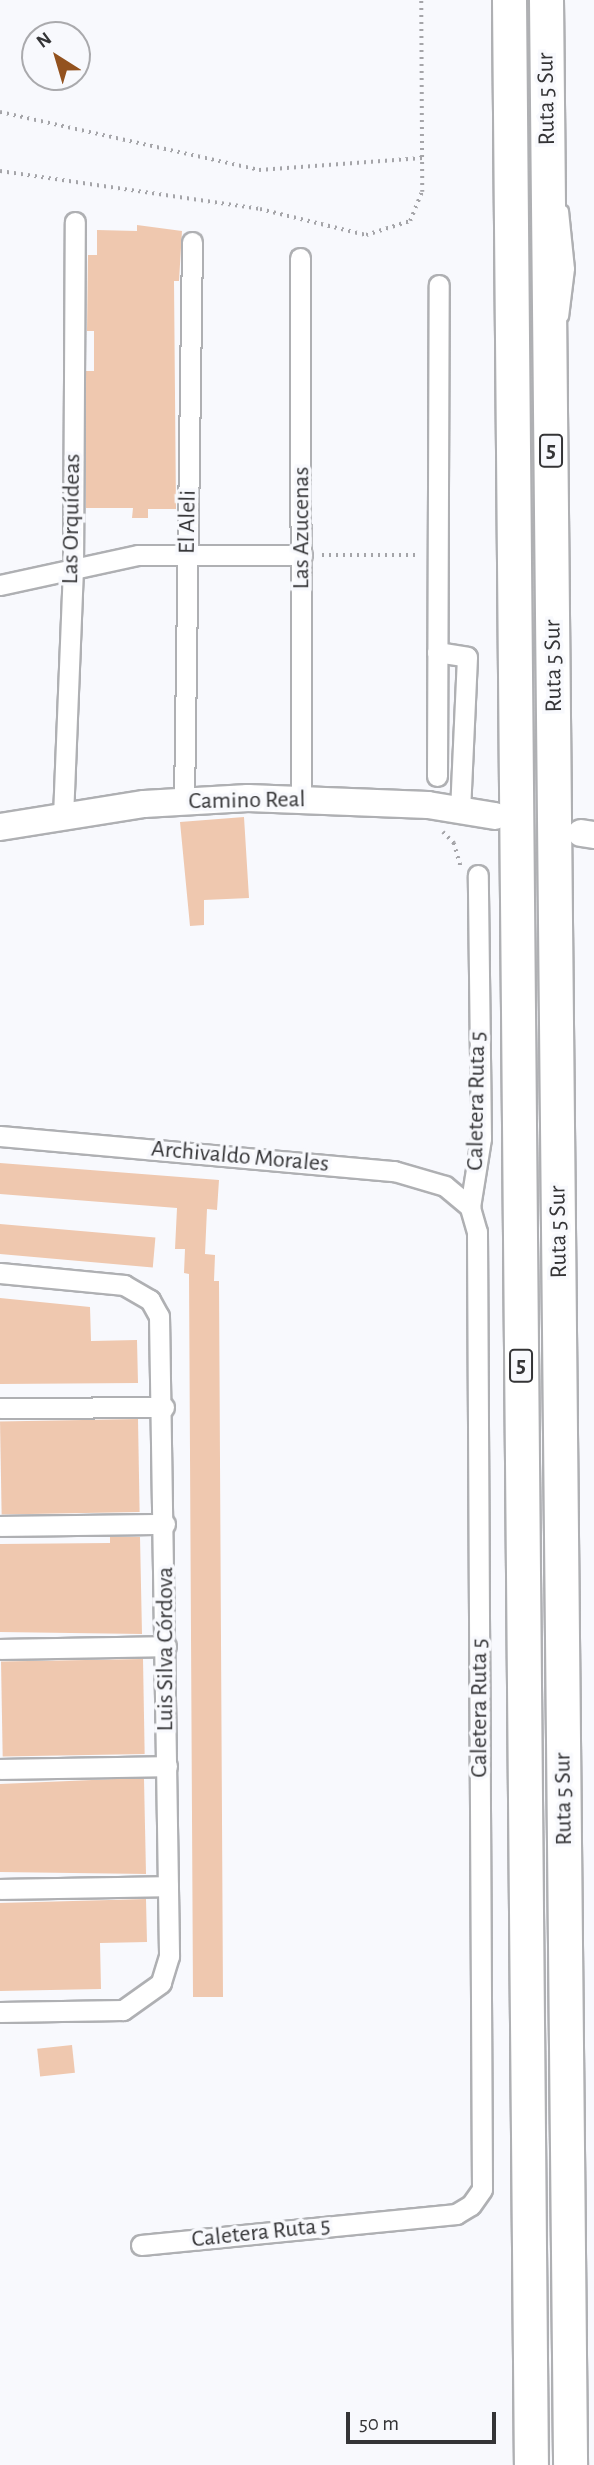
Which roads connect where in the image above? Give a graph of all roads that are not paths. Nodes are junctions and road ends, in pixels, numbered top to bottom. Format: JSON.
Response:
{"nodes":[{"id":1,"x":509,"y":0,"type":"edge"},
{"id":2,"x":546,"y":0,"type":"edge"},
{"id":3,"x":75,"y":222,"type":"dead end"},
{"id":4,"x":192,"y":242,"type":"dead end"},
{"id":5,"x":300,"y":258,"type":"dead end"},
{"id":6,"x":439,"y":285,"type":"dead end"},
{"id":7,"x":188,"y":553,"type":"junction"},
{"id":8,"x":302,"y":555,"type":"junction"},
{"id":9,"x":73,"y":571,"type":"junction"},
{"id":10,"x":0,"y":584,"type":"edge"},
{"id":11,"x":438,"y":652,"type":"junction"},
{"id":12,"x":437,"y":776,"type":"dead end"},
{"id":13,"x":301,"y":798,"type":"junction"},
{"id":14,"x":184,"y":802,"type":"junction"},
{"id":15,"x":460,"y":810,"type":"junction"},
{"id":16,"x":495,"y":816,"type":"dead end"},
{"id":17,"x":63,"y":817,"type":"junction"},
{"id":18,"x":0,"y":827,"type":"edge"},
{"id":19,"x":478,"y":875,"type":"road end"},
{"id":20,"x":0,"y":1136,"type":"edge"},
{"id":21,"x":470,"y":1207,"type":"junction"},
{"id":22,"x":0,"y":1273,"type":"edge"},
{"id":23,"x":164,"y":1407,"type":"junction"},
{"id":24,"x":0,"y":1408,"type":"edge"},
{"id":25,"x":165,"y":1524,"type":"junction"},
{"id":26,"x":0,"y":1526,"type":"edge"},
{"id":27,"x":166,"y":1646,"type":"junction"},
{"id":28,"x":0,"y":1649,"type":"edge"},
{"id":29,"x":167,"y":1766,"type":"junction"},
{"id":30,"x":0,"y":1769,"type":"edge"},
{"id":31,"x":168,"y":1886,"type":"junction"},
{"id":32,"x":0,"y":1889,"type":"edge"},
{"id":33,"x":0,"y":2012,"type":"edge"},
{"id":34,"x":141,"y":2245,"type":"dead end"},
{"id":35,"x":531,"y":2465,"type":"edge"},
{"id":36,"x":570,"y":2465,"type":"edge"}],
"edges":[{"from":1,"to":35,"type":"highway","name":"Ruta 5 Sur","number":"5"},
{"from":2,"to":36,"type":"highway","name":"Ruta 5 Sur","number":"5"},
{"from":3,"to":9,"type":"street","name":"Las Orquídeas"},
{"from":4,"to":7,"type":"street","name":"El Aleli"},
{"from":5,"to":8,"type":"street","name":"Las Azucenas"},
{"from":6,"to":11,"type":"street"},
{"from":7,"to":8,"type":"street"},
{"from":7,"to":9,"type":"street"},
{"from":7,"to":14,"type":"street","name":"El Aleli"},
{"from":8,"to":13,"type":"street","name":"Las Azucenas"},
{"from":9,"to":10,"type":"street"},
{"from":9,"to":17,"type":"street","name":"Las Orquídeas"},
{"from":11,"to":12,"type":"street"},
{"from":11,"to":15,"type":"street"},
{"from":13,"to":14,"type":"street","name":"Camino Real"},
{"from":13,"to":15,"type":"street","name":"Camino Real"},
{"from":14,"to":17,"type":"street","name":"Camino Real"},
{"from":15,"to":16,"type":"street","name":"Camino Real"},
{"from":17,"to":18,"type":"street","name":"Camino Real"},
{"from":19,"to":21,"type":"street","name":"Caletera Ruta 5"},
{"from":20,"to":21,"type":"street","name":"Archivaldo Morales"},
{"from":21,"to":34,"type":"street","name":"Caletera Ruta 5"},
{"from":22,"to":23,"type":"street","name":"Luis Silva Córdova"},
{"from":23,"to":24,"type":"street"},
{"from":23,"to":25,"type":"street","name":"Luis Silva Córdova"},
{"from":25,"to":26,"type":"street"},
{"from":25,"to":27,"type":"street","name":"Luis Silva Córdova"},
{"from":27,"to":28,"type":"street"},
{"from":27,"to":29,"type":"street","name":"Luis Silva Córdova"},
{"from":29,"to":30,"type":"street"},
{"from":29,"to":31,"type":"street","name":"Luis Silva Córdova"},
{"from":31,"to":32,"type":"street"},
{"from":31,"to":33,"type":"street","name":"Luis Silva Córdova"}]}
